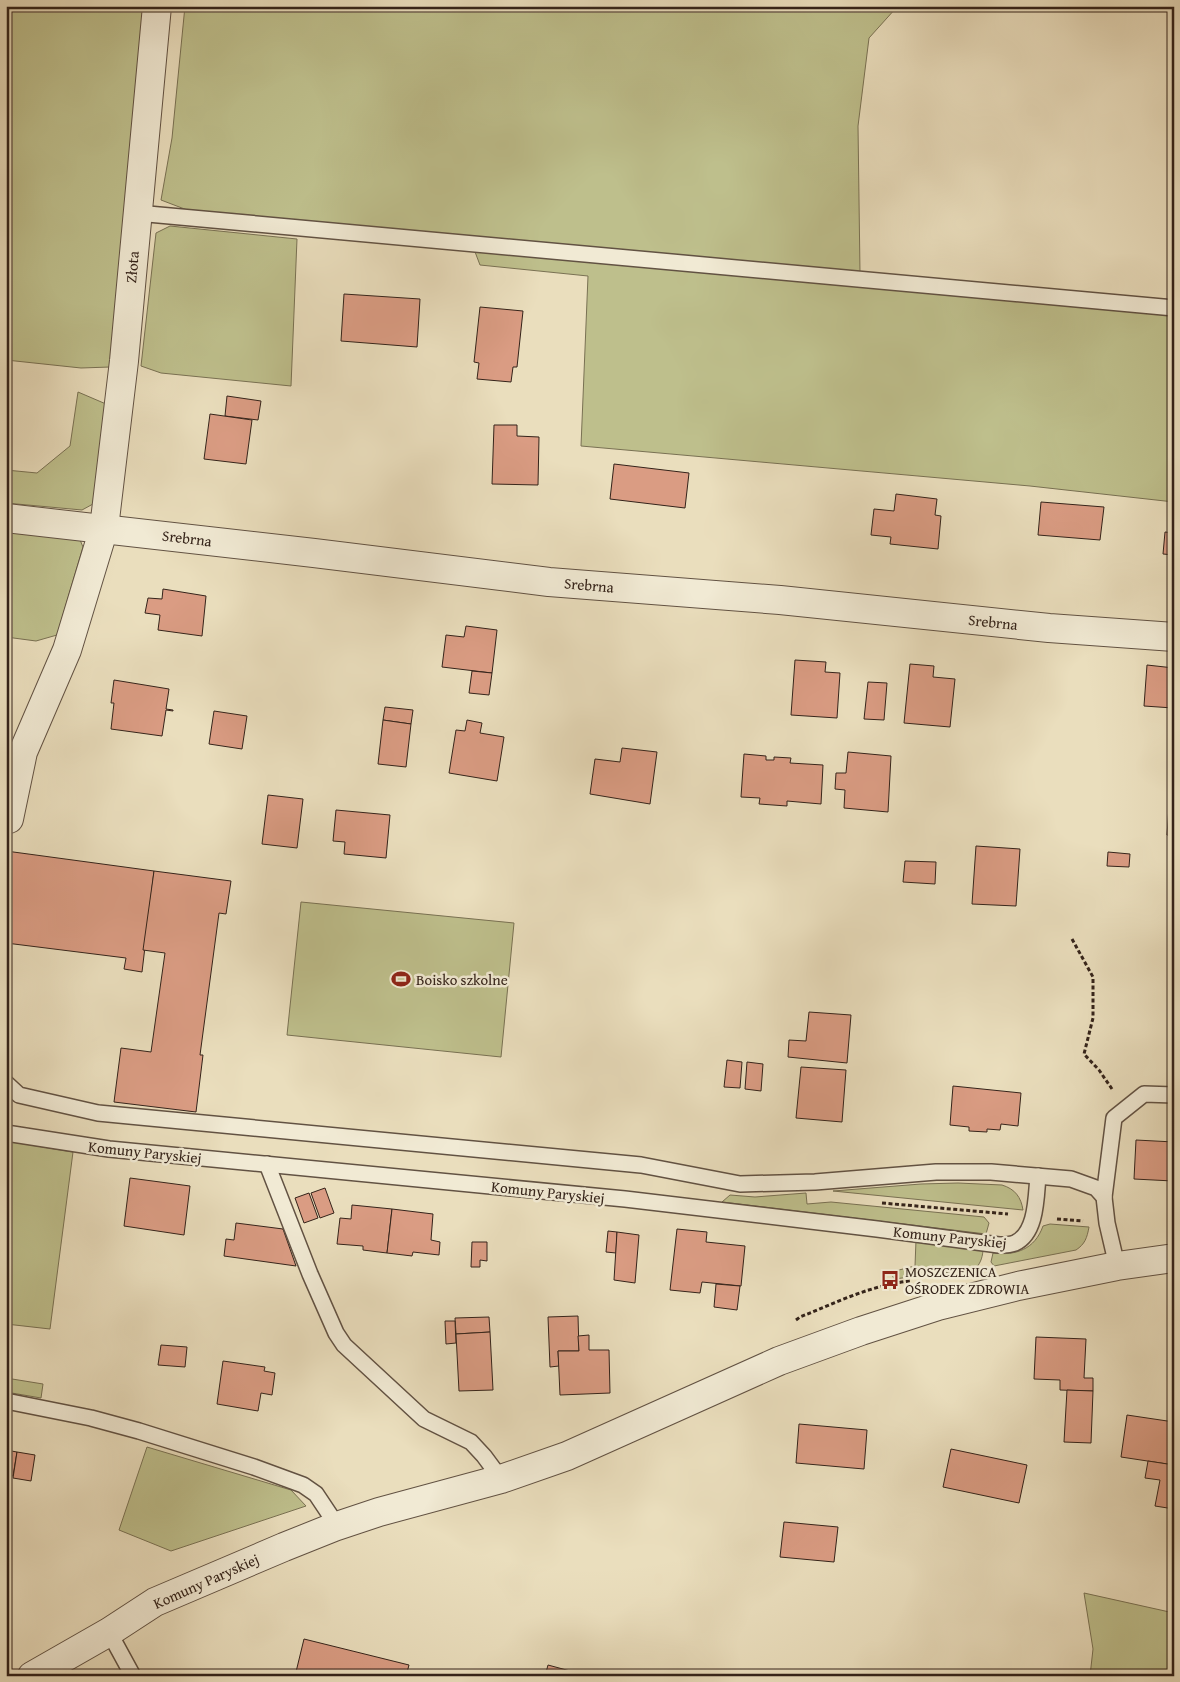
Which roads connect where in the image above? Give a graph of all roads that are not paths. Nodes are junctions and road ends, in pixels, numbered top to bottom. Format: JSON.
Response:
{"nodes":[{"id":1,"x":157,"y":6,"type":"edge"},
{"id":2,"x":137,"y":213,"type":"junction"},
{"id":3,"x":1174,"y":308,"type":"edge"},
{"id":4,"x":6,"y":518,"type":"edge"},
{"id":5,"x":104,"y":528,"type":"junction"},
{"id":6,"x":1174,"y":637,"type":"edge"},
{"id":7,"x":9,"y":819,"type":"dead end"},
{"id":8,"x":6,"y":1083,"type":"edge"},
{"id":9,"x":1174,"y":1095,"type":"edge"},
{"id":10,"x":6,"y":1133,"type":"edge"},
{"id":11,"x":267,"y":1164,"type":"junction"},
{"id":12,"x":1038,"y":1176,"type":"junction"},
{"id":13,"x":1104,"y":1197,"type":"junction"},
{"id":14,"x":1174,"y":1258,"type":"edge"},
{"id":15,"x":1117,"y":1266,"type":"junction"},
{"id":16,"x":6,"y":1401,"type":"edge"},
{"id":17,"x":501,"y":1479,"type":"junction"},
{"id":18,"x":334,"y":1527,"type":"junction"},
{"id":19,"x":109,"y":1632,"type":"junction"},
{"id":20,"x":32,"y":1676,"type":"edge"},
{"id":21,"x":133,"y":1676,"type":"edge"}],
"edges":[{"from":1,"to":2,"type":"street","name":"Złota"},
{"from":2,"to":3,"type":"lane"},
{"from":2,"to":5,"type":"street","name":"Złota"},
{"from":4,"to":5,"type":"street","name":"Srebrna"},
{"from":5,"to":6,"type":"street","name":"Srebrna"},
{"from":5,"to":7,"type":"street","name":"Złota"},
{"from":8,"to":12,"type":"lane"},
{"from":9,"to":13,"type":"lane"},
{"from":10,"to":11,"type":"lane","name":"Komuny Paryskiej"},
{"from":11,"to":12,"type":"lane","name":"Komuny Paryskiej"},
{"from":11,"to":17,"type":"lane"},
{"from":12,"to":13,"type":"lane"},
{"from":13,"to":15,"type":"lane"},
{"from":14,"to":15,"type":"street","name":"Komuny Paryskiej"},
{"from":15,"to":17,"type":"street","name":"Komuny Paryskiej"},
{"from":16,"to":18,"type":"lane"},
{"from":17,"to":18,"type":"street","name":"Komuny Paryskiej"},
{"from":18,"to":19,"type":"street","name":"Komuny Paryskiej"},
{"from":19,"to":20,"type":"street","name":"Komuny Paryskiej"},
{"from":19,"to":21,"type":"lane"}]}
